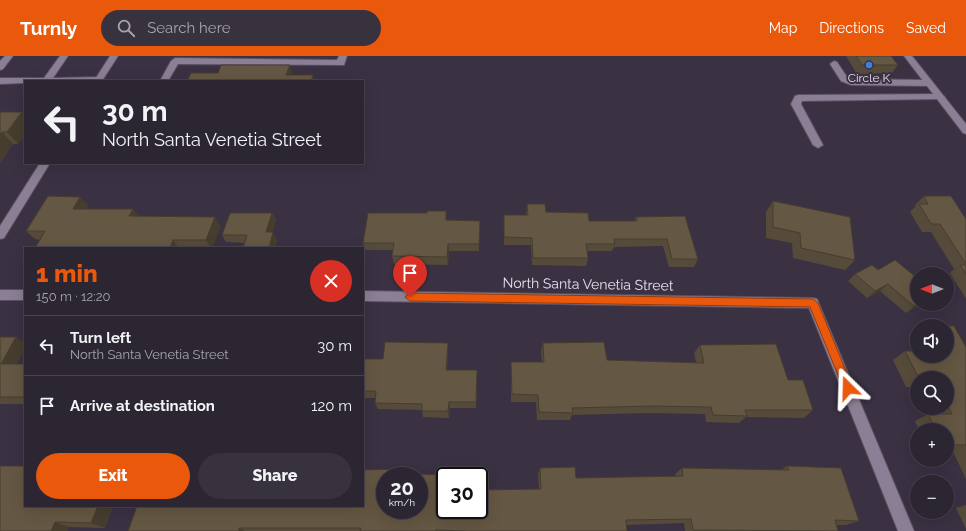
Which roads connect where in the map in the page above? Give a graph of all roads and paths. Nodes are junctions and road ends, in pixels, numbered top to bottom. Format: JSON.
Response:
{"nodes":[{"id":1,"x":9,"y":56,"type":"edge"},
{"id":2,"x":64,"y":56,"type":"edge"},
{"id":3,"x":114,"y":56,"type":"edge"},
{"id":4,"x":342,"y":56,"type":"edge"},
{"id":5,"x":908,"y":56,"type":"edge"},
{"id":6,"x":177,"y":58,"type":"edge"},
{"id":7,"x":834,"y":64,"type":"dead end"},
{"id":8,"x":0,"y":67,"type":"edge"},
{"id":9,"x":47,"y":80,"type":"edge"},
{"id":10,"x":98,"y":80,"type":"edge"},
{"id":11,"x":165,"y":80,"type":"edge"},
{"id":12,"x":0,"y":81,"type":"edge"},
{"id":13,"x":24,"y":81,"type":"edge"},
{"id":14,"x":929,"y":83,"type":"junction"},
{"id":15,"x":940,"y":97,"type":"junction"},
{"id":16,"x":966,"y":131,"type":"edge"},
{"id":17,"x":818,"y":145,"type":"dead end"},
{"id":18,"x":44,"y":164,"type":"edge"},
{"id":19,"x":0,"y":235,"type":"edge"},
{"id":20,"x":0,"y":295,"type":"edge"},
{"id":21,"x":24,"y":295,"type":"edge"},
{"id":22,"x":364,"y":296,"type":"edge"},
{"id":23,"x":906,"y":531,"type":"edge"}],
"edges":[{"from":1,"to":8,"type":"street"},
{"from":2,"to":9,"type":"street"},
{"from":3,"to":10,"type":"street"},
{"from":4,"to":6,"type":"street"},
{"from":5,"to":14,"type":"street"},
{"from":6,"to":11,"type":"street"},
{"from":7,"to":14,"type":"street"},
{"from":12,"to":13,"type":"street"},
{"from":14,"to":15,"type":"street"},
{"from":15,"to":16,"type":"street"},
{"from":15,"to":17,"type":"street"},
{"from":18,"to":19,"type":"street"},
{"from":20,"to":21,"type":"street"},
{"from":22,"to":23,"type":"street","name":"North Santa Venetia Street"}]}
